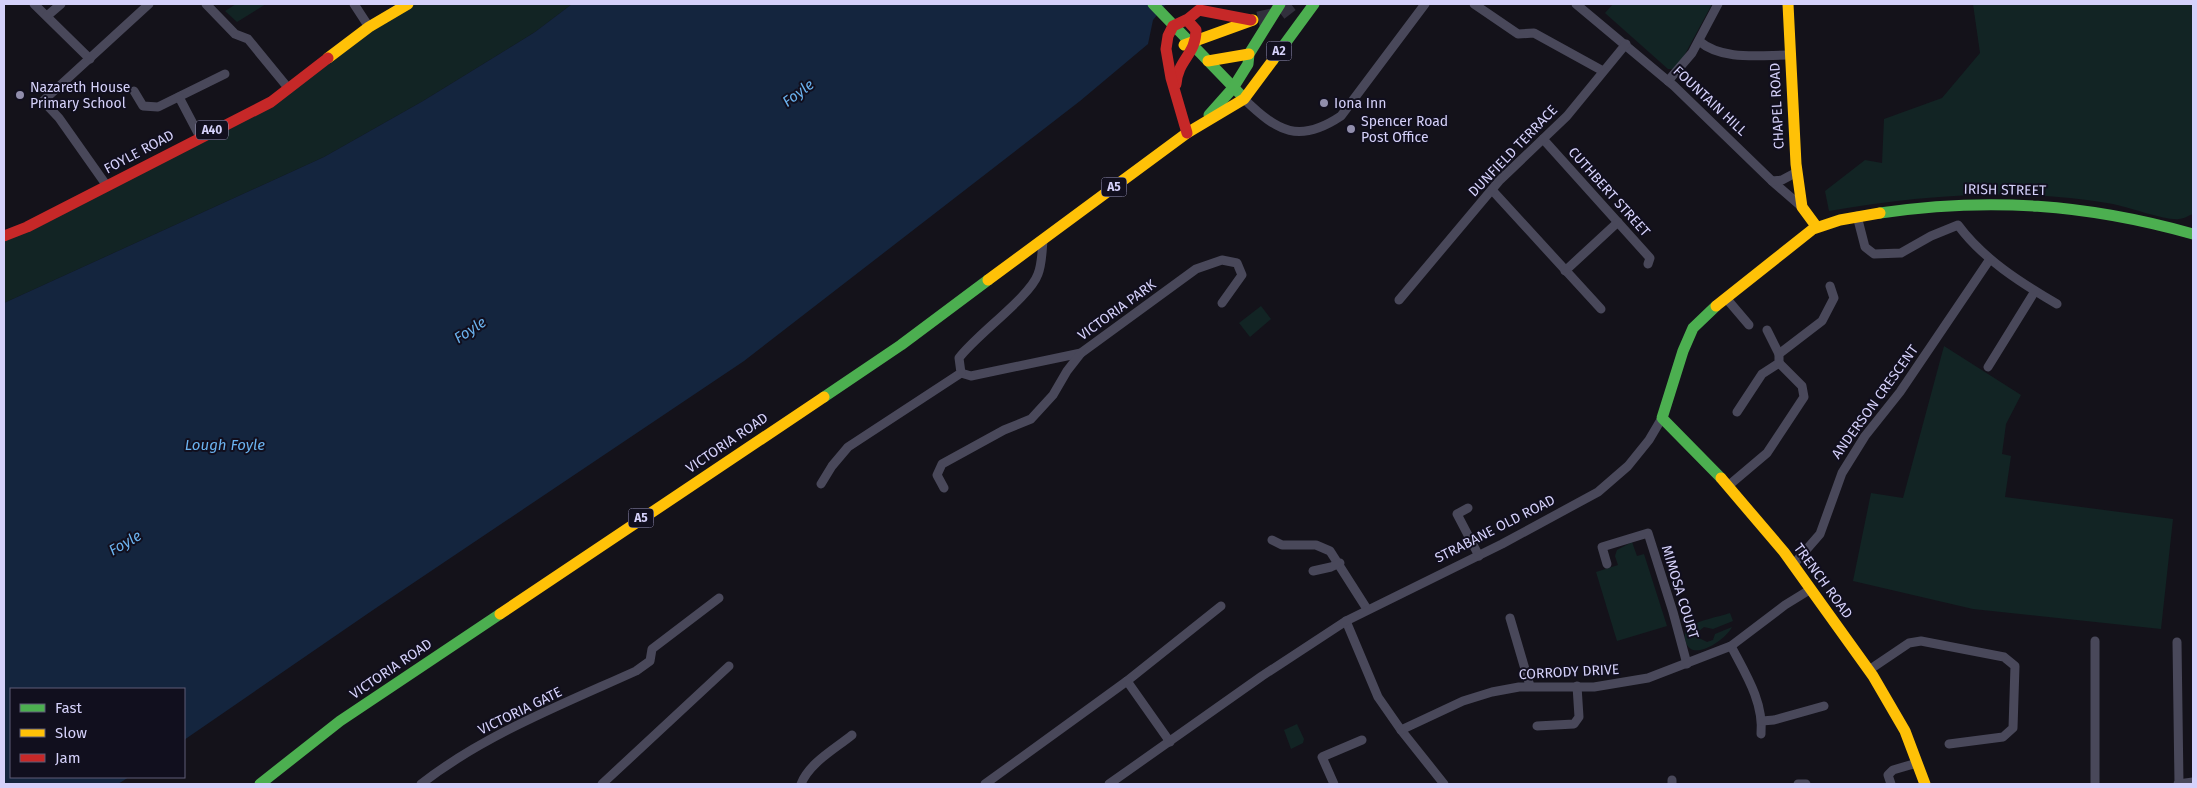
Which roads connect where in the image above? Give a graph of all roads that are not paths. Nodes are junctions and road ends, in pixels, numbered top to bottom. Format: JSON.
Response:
{"nodes":[{"id":1,"x":34,"y":4,"type":"edge"},
{"id":2,"x":61,"y":4,"type":"edge"},
{"id":3,"x":149,"y":4,"type":"edge"},
{"id":4,"x":206,"y":4,"type":"edge"},
{"id":5,"x":354,"y":4,"type":"edge"},
{"id":6,"x":408,"y":4,"type":"edge"},
{"id":7,"x":1153,"y":4,"type":"edge"},
{"id":8,"x":1280,"y":4,"type":"edge"},
{"id":9,"x":1314,"y":4,"type":"edge"},
{"id":10,"x":1425,"y":4,"type":"edge"},
{"id":11,"x":1474,"y":4,"type":"edge"},
{"id":12,"x":1576,"y":4,"type":"edge"},
{"id":13,"x":1718,"y":4,"type":"edge"},
{"id":14,"x":1788,"y":4,"type":"edge"},
{"id":15,"x":47,"y":16,"type":"junction"},
{"id":16,"x":1187,"y":20,"type":"junction"},
{"id":17,"x":369,"y":27,"type":"junction"},
{"id":18,"x":1170,"y":32,"type":"junction"},
{"id":19,"x":1699,"y":41,"type":"junction"},
{"id":20,"x":1196,"y":44,"type":"junction"},
{"id":21,"x":1626,"y":44,"type":"junction"},
{"id":22,"x":1248,"y":54,"type":"junction"},
{"id":23,"x":1789,"y":55,"type":"junction"},
{"id":24,"x":90,"y":59,"type":"junction"},
{"id":25,"x":1207,"y":59,"type":"junction"},
{"id":26,"x":1603,"y":71,"type":"junction"},
{"id":27,"x":225,"y":74,"type":"dead end"},
{"id":28,"x":1668,"y":81,"type":"junction"},
{"id":29,"x":1233,"y":88,"type":"junction"},
{"id":30,"x":289,"y":90,"type":"junction"},
{"id":31,"x":1176,"y":90,"type":"junction"},
{"id":32,"x":134,"y":91,"type":"dead end"},
{"id":33,"x":179,"y":98,"type":"junction"},
{"id":34,"x":1244,"y":99,"type":"junction"},
{"id":35,"x":1206,"y":121,"type":"junction"},
{"id":36,"x":1187,"y":133,"type":"junction"},
{"id":37,"x":200,"y":137,"type":"junction"},
{"id":38,"x":1543,"y":139,"type":"junction"},
{"id":39,"x":1797,"y":172,"type":"junction"},
{"id":40,"x":1772,"y":181,"type":"junction"},
{"id":41,"x":107,"y":186,"type":"junction"},
{"id":42,"x":1492,"y":190,"type":"junction"},
{"id":43,"x":1802,"y":207,"type":"junction"},
{"id":44,"x":1857,"y":216,"type":"junction"},
{"id":45,"x":1618,"y":222,"type":"junction"},
{"id":46,"x":1816,"y":226,"type":"junction"},
{"id":47,"x":2193,"y":234,"type":"edge"},
{"id":48,"x":4,"y":236,"type":"edge"},
{"id":49,"x":1044,"y":240,"type":"junction"},
{"id":50,"x":1990,"y":259,"type":"junction"},
{"id":51,"x":1648,"y":264,"type":"dead end"},
{"id":52,"x":1565,"y":271,"type":"junction"},
{"id":53,"x":1830,"y":286,"type":"dead end"},
{"id":54,"x":2035,"y":291,"type":"junction"},
{"id":55,"x":1726,"y":298,"type":"junction"},
{"id":56,"x":1398,"y":300,"type":"dead end"},
{"id":57,"x":1222,"y":303,"type":"dead end"},
{"id":58,"x":2057,"y":304,"type":"dead end"},
{"id":59,"x":1601,"y":309,"type":"dead end"},
{"id":60,"x":1749,"y":325,"type":"dead end"},
{"id":61,"x":1767,"y":330,"type":"dead end"},
{"id":62,"x":1081,"y":353,"type":"junction"},
{"id":63,"x":1779,"y":359,"type":"junction"},
{"id":64,"x":1988,"y":367,"type":"dead end"},
{"id":65,"x":961,"y":373,"type":"junction"},
{"id":66,"x":1737,"y":412,"type":"dead end"},
{"id":67,"x":1662,"y":418,"type":"junction"},
{"id":68,"x":821,"y":484,"type":"dead end"},
{"id":69,"x":1728,"y":486,"type":"junction"},
{"id":70,"x":944,"y":488,"type":"dead end"},
{"id":71,"x":1468,"y":508,"type":"dead end"},
{"id":72,"x":1272,"y":540,"type":"dead end"},
{"id":73,"x":1479,"y":556,"type":"junction"},
{"id":74,"x":1340,"y":563,"type":"junction"},
{"id":75,"x":1607,"y":564,"type":"dead end"},
{"id":76,"x":1793,"y":565,"type":"junction"},
{"id":77,"x":1313,"y":571,"type":"dead end"},
{"id":78,"x":1811,"y":589,"type":"junction"},
{"id":79,"x":719,"y":598,"type":"dead end"},
{"id":80,"x":1221,"y":606,"type":"dead end"},
{"id":81,"x":1367,"y":609,"type":"junction"},
{"id":82,"x":1510,"y":618,"type":"dead end"},
{"id":83,"x":1346,"y":621,"type":"junction"},
{"id":84,"x":2095,"y":641,"type":"dead end"},
{"id":85,"x":2177,"y":642,"type":"dead end"},
{"id":86,"x":1732,"y":646,"type":"junction"},
{"id":87,"x":1687,"y":664,"type":"junction"},
{"id":88,"x":729,"y":666,"type":"dead end"},
{"id":89,"x":1869,"y":670,"type":"junction"},
{"id":90,"x":1127,"y":681,"type":"junction"},
{"id":91,"x":1530,"y":686,"type":"junction"},
{"id":92,"x":1577,"y":686,"type":"junction"},
{"id":93,"x":1824,"y":706,"type":"dead end"},
{"id":94,"x":1762,"y":720,"type":"junction"},
{"id":95,"x":1537,"y":726,"type":"dead end"},
{"id":96,"x":1401,"y":730,"type":"junction"},
{"id":97,"x":1761,"y":734,"type":"dead end"},
{"id":98,"x":852,"y":736,"type":"dead end"},
{"id":99,"x":1362,"y":740,"type":"dead end"},
{"id":100,"x":1170,"y":742,"type":"junction"},
{"id":101,"x":1949,"y":744,"type":"dead end"},
{"id":102,"x":1917,"y":763,"type":"junction"},
{"id":103,"x":2193,"y":782,"type":"edge"},
{"id":104,"x":260,"y":784,"type":"edge"},
{"id":105,"x":421,"y":784,"type":"edge"},
{"id":106,"x":602,"y":784,"type":"edge"},
{"id":107,"x":801,"y":784,"type":"edge"},
{"id":108,"x":986,"y":784,"type":"edge"},
{"id":109,"x":1110,"y":784,"type":"edge"},
{"id":110,"x":1334,"y":784,"type":"edge"},
{"id":111,"x":1444,"y":784,"type":"edge"},
{"id":112,"x":1798,"y":784,"type":"edge"},
{"id":113,"x":1806,"y":784,"type":"edge"},
{"id":114,"x":1891,"y":784,"type":"edge"},
{"id":115,"x":1925,"y":784,"type":"edge"},
{"id":116,"x":2095,"y":784,"type":"edge"},
{"id":117,"x":2179,"y":784,"type":"edge"}],
"edges":[{"from":1,"to":15,"type":"street"},
{"from":2,"to":15,"type":"street"},
{"from":3,"to":24,"type":"street"},
{"from":4,"to":30,"type":"street"},
{"from":5,"to":17,"type":"street"},
{"from":6,"to":17,"type":"main road","name":"FOYLE ROAD","number":"A40"},
{"from":7,"to":25,"type":"main road"},
{"from":8,"to":22,"type":"main road","number":"A2"},
{"from":9,"to":34,"type":"main road","number":"A2"},
{"from":10,"to":34,"type":"street"},
{"from":11,"to":26,"type":"street"},
{"from":12,"to":21,"type":"street","name":"FOUNTAIN HILL"},
{"from":13,"to":19,"type":"street"},
{"from":14,"to":23,"type":"main road","name":"CHAPEL ROAD"},
{"from":15,"to":24,"type":"street"},
{"from":16,"to":18,"type":"main road"},
{"from":16,"to":18,"type":"main road"},
{"from":16,"to":20,"type":"main road"},
{"from":16,"to":20,"type":"main road"},
{"from":17,"to":30,"type":"main road","name":"FOYLE ROAD","number":"A40"},
{"from":18,"to":20,"type":"main road"},
{"from":18,"to":31,"type":"main road"},
{"from":19,"to":23,"type":"street"},
{"from":19,"to":28,"type":"street"},
{"from":20,"to":31,"type":"main road"},
{"from":21,"to":26,"type":"street","name":"DUNFIELD TERRACE"},
{"from":21,"to":28,"type":"street","name":"FOUNTAIN HILL"},
{"from":22,"to":25,"type":"main road","number":"A2"},
{"from":22,"to":29,"type":"main road","number":"A2"},
{"from":23,"to":39,"type":"main road","name":"CHAPEL ROAD"},
{"from":24,"to":41,"type":"street"},
{"from":25,"to":29,"type":"main road"},
{"from":26,"to":38,"type":"street","name":"DUNFIELD TERRACE"},
{"from":27,"to":33,"type":"street"},
{"from":28,"to":40,"type":"street","name":"FOUNTAIN HILL"},
{"from":29,"to":34,"type":"main road"},
{"from":29,"to":35,"type":"main road","name":"VICTORIA ROAD","number":"A5"},
{"from":30,"to":37,"type":"main road","name":"FOYLE ROAD","number":"A40"},
{"from":31,"to":36,"type":"main road"},
{"from":32,"to":33,"type":"street"},
{"from":33,"to":37,"type":"street"},
{"from":34,"to":35,"type":"main road","name":"VICTORIA ROAD","number":"A5"},
{"from":35,"to":36,"type":"main road","name":"VICTORIA ROAD","number":"A5"},
{"from":36,"to":49,"type":"main road","name":"VICTORIA ROAD","number":"A5"},
{"from":37,"to":41,"type":"main road","name":"FOYLE ROAD","number":"A40"},
{"from":38,"to":42,"type":"street","name":"DUNFIELD TERRACE"},
{"from":38,"to":45,"type":"street","name":"CUTHBERT STREET"},
{"from":39,"to":40,"type":"street"},
{"from":39,"to":43,"type":"main road","name":"CHAPEL ROAD"},
{"from":40,"to":43,"type":"street","name":"FOUNTAIN HILL"},
{"from":41,"to":48,"type":"main road","name":"FOYLE ROAD","number":"A40"},
{"from":42,"to":52,"type":"street"},
{"from":42,"to":56,"type":"street","name":"DUNFIELD TERRACE"},
{"from":43,"to":46,"type":"main road","name":"FOUNTAIN HILL"},
{"from":44,"to":46,"type":"main road","name":"IRISH STREET"},
{"from":44,"to":47,"type":"main road","name":"IRISH STREET"},
{"from":44,"to":50,"type":"street"},
{"from":45,"to":51,"type":"street","name":"CUTHBERT STREET"},
{"from":45,"to":52,"type":"street"},
{"from":46,"to":55,"type":"main road","name":"STRABANE OLD ROAD"},
{"from":49,"to":65,"type":"street"},
{"from":49,"to":104,"type":"main road","name":"VICTORIA ROAD","number":"A5"},
{"from":50,"to":54,"type":"street"},
{"from":50,"to":76,"type":"street","name":"ANDERSON CRESCENT"},
{"from":52,"to":59,"type":"street"},
{"from":53,"to":63,"type":"street"},
{"from":54,"to":58,"type":"street"},
{"from":54,"to":64,"type":"street"},
{"from":55,"to":60,"type":"street"},
{"from":55,"to":67,"type":"main road","name":"STRABANE OLD ROAD"},
{"from":57,"to":62,"type":"street","name":"VICTORIA PARK"},
{"from":61,"to":63,"type":"street"},
{"from":62,"to":65,"type":"street","name":"VICTORIA PARK"},
{"from":62,"to":70,"type":"street"},
{"from":63,"to":66,"type":"street"},
{"from":63,"to":69,"type":"street"},
{"from":65,"to":68,"type":"street"},
{"from":67,"to":69,"type":"main road","name":"TRENCH ROAD"},
{"from":67,"to":73,"type":"street","name":"STRABANE OLD ROAD"},
{"from":69,"to":76,"type":"main road","name":"TRENCH ROAD"},
{"from":71,"to":73,"type":"street"},
{"from":72,"to":74,"type":"street"},
{"from":73,"to":81,"type":"street","name":"STRABANE OLD ROAD"},
{"from":74,"to":77,"type":"street"},
{"from":74,"to":81,"type":"street"},
{"from":75,"to":87,"type":"street","name":"MIMOSA COURT"},
{"from":76,"to":78,"type":"main road","name":"TRENCH ROAD"},
{"from":78,"to":86,"type":"street","name":"CORRODY DRIVE"},
{"from":78,"to":89,"type":"main road","name":"TRENCH ROAD"},
{"from":79,"to":105,"type":"street","name":"VICTORIA GATE"},
{"from":80,"to":90,"type":"street"},
{"from":81,"to":83,"type":"street","name":"STRABANE OLD ROAD"},
{"from":82,"to":91,"type":"street"},
{"from":83,"to":96,"type":"street"},
{"from":83,"to":100,"type":"street","name":"STRABANE OLD ROAD"},
{"from":84,"to":116,"type":"street"},
{"from":85,"to":117,"type":"street"},
{"from":86,"to":87,"type":"street","name":"CORRODY DRIVE"},
{"from":86,"to":94,"type":"street"},
{"from":87,"to":92,"type":"street","name":"CORRODY DRIVE"},
{"from":88,"to":106,"type":"street"},
{"from":89,"to":101,"type":"street"},
{"from":89,"to":102,"type":"main road","name":"TRENCH ROAD"},
{"from":90,"to":100,"type":"street"},
{"from":90,"to":108,"type":"street"},
{"from":91,"to":92,"type":"street","name":"CORRODY DRIVE"},
{"from":91,"to":96,"type":"street","name":"CORRODY DRIVE"},
{"from":92,"to":95,"type":"street"},
{"from":93,"to":94,"type":"street"},
{"from":94,"to":97,"type":"street"},
{"from":96,"to":111,"type":"street"},
{"from":98,"to":107,"type":"street"},
{"from":99,"to":110,"type":"street"},
{"from":100,"to":109,"type":"street","name":"STRABANE OLD ROAD"},
{"from":102,"to":114,"type":"street"},
{"from":102,"to":115,"type":"main road","name":"TRENCH ROAD"},
{"from":103,"to":117,"type":"street"},
{"from":112,"to":113,"type":"street"}]}
